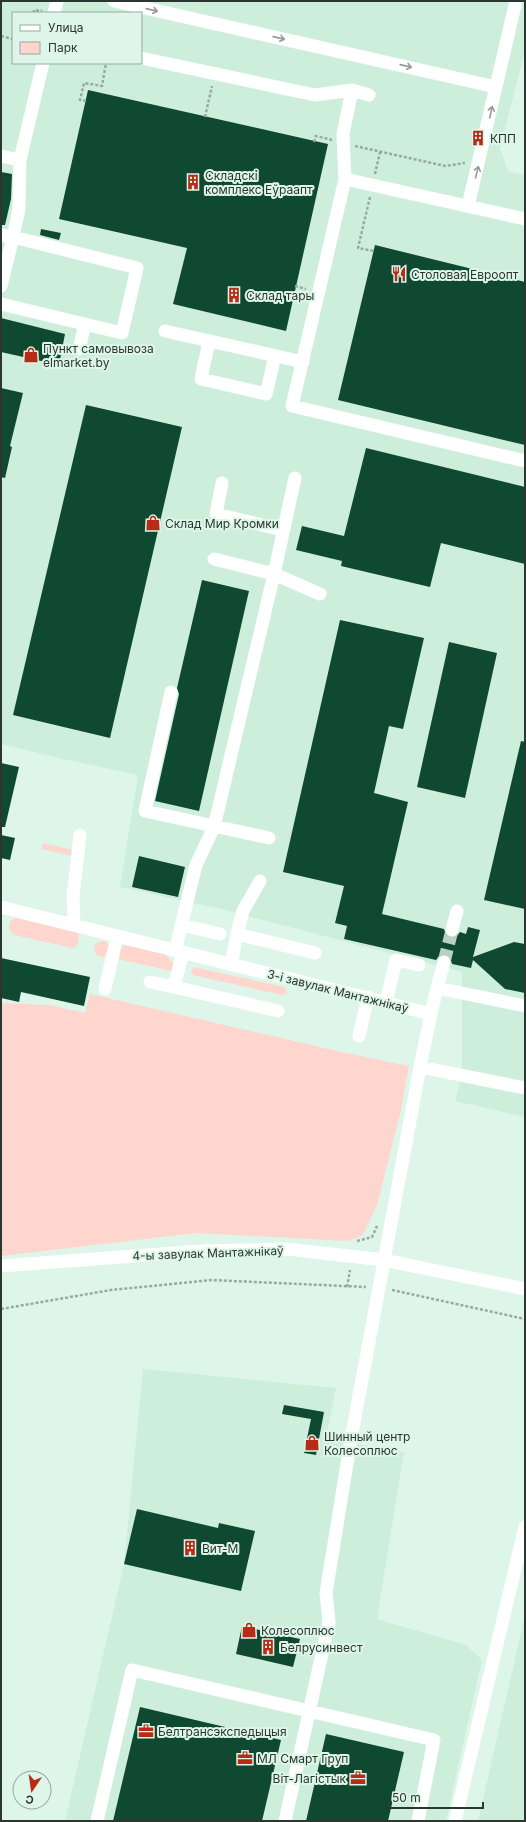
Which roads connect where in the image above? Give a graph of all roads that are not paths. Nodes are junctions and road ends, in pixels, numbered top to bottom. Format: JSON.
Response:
{"nodes":[{"id":1,"x":57,"y":1,"type":"edge"},
{"id":2,"x":114,"y":1,"type":"edge"},
{"id":3,"x":516,"y":1,"type":"edge"},
{"id":4,"x":54,"y":12,"type":"edge"},
{"id":5,"x":142,"y":58,"type":"edge"},
{"id":6,"x":43,"y":64,"type":"edge"},
{"id":7,"x":496,"y":87,"type":"junction"},
{"id":8,"x":352,"y":90,"type":"junction"},
{"id":9,"x":369,"y":94,"type":"dead end"},
{"id":10,"x":1,"y":156,"type":"edge"},
{"id":11,"x":20,"y":160,"type":"junction"},
{"id":12,"x":345,"y":179,"type":"junction"},
{"id":13,"x":468,"y":206,"type":"junction"},
{"id":14,"x":525,"y":219,"type":"edge"},
{"id":15,"x":7,"y":236,"type":"edge"},
{"id":16,"x":1,"y":286,"type":"edge"},
{"id":17,"x":1,"y":304,"type":"edge"},
{"id":18,"x":85,"y":324,"type":"junction"},
{"id":19,"x":165,"y":331,"type":"dead end"},
{"id":20,"x":209,"y":341,"type":"junction"},
{"id":21,"x":79,"y":349,"type":"dead end"},
{"id":22,"x":275,"y":356,"type":"junction"},
{"id":23,"x":303,"y":362,"type":"junction"},
{"id":24,"x":525,"y":461,"type":"edge"},
{"id":25,"x":295,"y":478,"type":"dead end"},
{"id":26,"x":222,"y":483,"type":"dead end"},
{"id":27,"x":284,"y":530,"type":"junction"},
{"id":28,"x":214,"y":559,"type":"dead end"},
{"id":29,"x":274,"y":574,"type":"junction"},
{"id":30,"x":320,"y":594,"type":"dead end"},
{"id":31,"x":171,"y":692,"type":"dead end"},
{"id":32,"x":214,"y":827,"type":"junction"},
{"id":33,"x":80,"y":835,"type":"dead end"},
{"id":34,"x":269,"y":838,"type":"dead end"},
{"id":35,"x":260,"y":881,"type":"dead end"},
{"id":36,"x":1,"y":907,"type":"edge"},
{"id":37,"x":457,"y":911,"type":"dead end"},
{"id":38,"x":74,"y":925,"type":"junction"},
{"id":39,"x":182,"y":925,"type":"junction"},
{"id":40,"x":452,"y":930,"type":"tunnel mouth"},
{"id":41,"x":220,"y":934,"type":"dead end"},
{"id":42,"x":237,"y":934,"type":"junction"},
{"id":43,"x":117,"y":936,"type":"junction"},
{"id":44,"x":179,"y":952,"type":"junction"},
{"id":45,"x":315,"y":953,"type":"dead end"},
{"id":46,"x":444,"y":962,"type":"tunnel mouth"},
{"id":47,"x":231,"y":964,"type":"junction"},
{"id":48,"x":419,"y":965,"type":"dead end"},
{"id":49,"x":150,"y":982,"type":"dead end"},
{"id":50,"x":174,"y":987,"type":"junction"},
{"id":51,"x":437,"y":988,"type":"junction"},
{"id":52,"x":105,"y":989,"type":"dead end"},
{"id":53,"x":368,"y":997,"type":"junction"},
{"id":54,"x":386,"y":1002,"type":"junction"},
{"id":55,"x":525,"y":1006,"type":"edge"},
{"id":56,"x":278,"y":1011,"type":"dead end"},
{"id":57,"x":431,"y":1014,"type":"junction"},
{"id":58,"x":359,"y":1036,"type":"dead end"},
{"id":59,"x":420,"y":1067,"type":"junction"},
{"id":60,"x":525,"y":1088,"type":"edge"},
{"id":61,"x":384,"y":1260,"type":"junction"},
{"id":62,"x":31,"y":1263,"type":"junction"},
{"id":63,"x":1,"y":1266,"type":"edge"},
{"id":64,"x":1,"y":1270,"type":"edge"},
{"id":65,"x":525,"y":1288,"type":"edge"},
{"id":66,"x":525,"y":1527,"type":"edge"},
{"id":67,"x":309,"y":1711,"type":"junction"},
{"id":68,"x":97,"y":1821,"type":"edge"},
{"id":69,"x":285,"y":1821,"type":"edge"},
{"id":70,"x":418,"y":1821,"type":"edge"},
{"id":71,"x":455,"y":1821,"type":"edge"}],
"edges":[{"from":1,"to":4,"type":"street"},
{"from":2,"to":7,"type":"street","one_way":true},
{"from":3,"to":7,"type":"street"},
{"from":5,"to":8,"type":"street"},
{"from":6,"to":11,"type":"street"},
{"from":13,"to":7,"type":"street","one_way":true},
{"from":8,"to":9,"type":"street"},
{"from":8,"to":12,"type":"street"},
{"from":10,"to":11,"type":"street"},
{"from":11,"to":15,"type":"street"},
{"from":12,"to":13,"type":"street"},
{"from":12,"to":23,"type":"street"},
{"from":13,"to":14,"type":"street"},
{"from":15,"to":16,"type":"street"},
{"from":15,"to":18,"type":"street"},
{"from":17,"to":18,"type":"street"},
{"from":18,"to":21,"type":"street"},
{"from":19,"to":20,"type":"street"},
{"from":20,"to":22,"type":"street"},
{"from":20,"to":22,"type":"street"},
{"from":22,"to":23,"type":"street"},
{"from":23,"to":24,"type":"street"},
{"from":25,"to":27,"type":"street"},
{"from":26,"to":27,"type":"street"},
{"from":27,"to":29,"type":"street"},
{"from":28,"to":29,"type":"street"},
{"from":29,"to":30,"type":"street"},
{"from":29,"to":32,"type":"street"},
{"from":31,"to":32,"type":"street"},
{"from":32,"to":34,"type":"street"},
{"from":32,"to":39,"type":"street"},
{"from":33,"to":38,"type":"street"},
{"from":35,"to":42,"type":"street"},
{"from":36,"to":38,"type":"street","name":"3-і завулак Мантажнікаў"},
{"from":37,"to":40,"type":"street"},
{"from":38,"to":43,"type":"street","name":"3-і завулак Мантажнікаў"},
{"from":39,"to":41,"type":"street"},
{"from":39,"to":44,"type":"street"},
{"from":42,"to":45,"type":"street"},
{"from":42,"to":47,"type":"street"},
{"from":43,"to":44,"type":"street","name":"3-і завулак Мантажнікаў"},
{"from":43,"to":52,"type":"street"},
{"from":44,"to":47,"type":"street","name":"3-і завулак Мантажнікаў"},
{"from":44,"to":50,"type":"street"},
{"from":46,"to":51,"type":"street"},
{"from":47,"to":53,"type":"street","name":"3-і завулак Мантажнікаў"},
{"from":48,"to":54,"type":"street"},
{"from":49,"to":50,"type":"street"},
{"from":50,"to":56,"type":"street"},
{"from":51,"to":55,"type":"street"},
{"from":51,"to":57,"type":"street"},
{"from":53,"to":54,"type":"street","name":"3-і завулак Мантажнікаў"},
{"from":53,"to":58,"type":"street"},
{"from":54,"to":57,"type":"street","name":"3-і завулак Мантажнікаў"},
{"from":57,"to":59,"type":"street"},
{"from":59,"to":60,"type":"street"},
{"from":59,"to":61,"type":"street"},
{"from":61,"to":62,"type":"street","name":"4-ы завулак Мантажнікаў"},
{"from":61,"to":65,"type":"street","name":"4-ы завулак Мантажнікаў"},
{"from":61,"to":67,"type":"street"},
{"from":62,"to":63,"type":"street"},
{"from":62,"to":64,"type":"street"},
{"from":66,"to":71,"type":"street"},
{"from":67,"to":68,"type":"street"},
{"from":67,"to":69,"type":"street"},
{"from":67,"to":70,"type":"street"}]}
